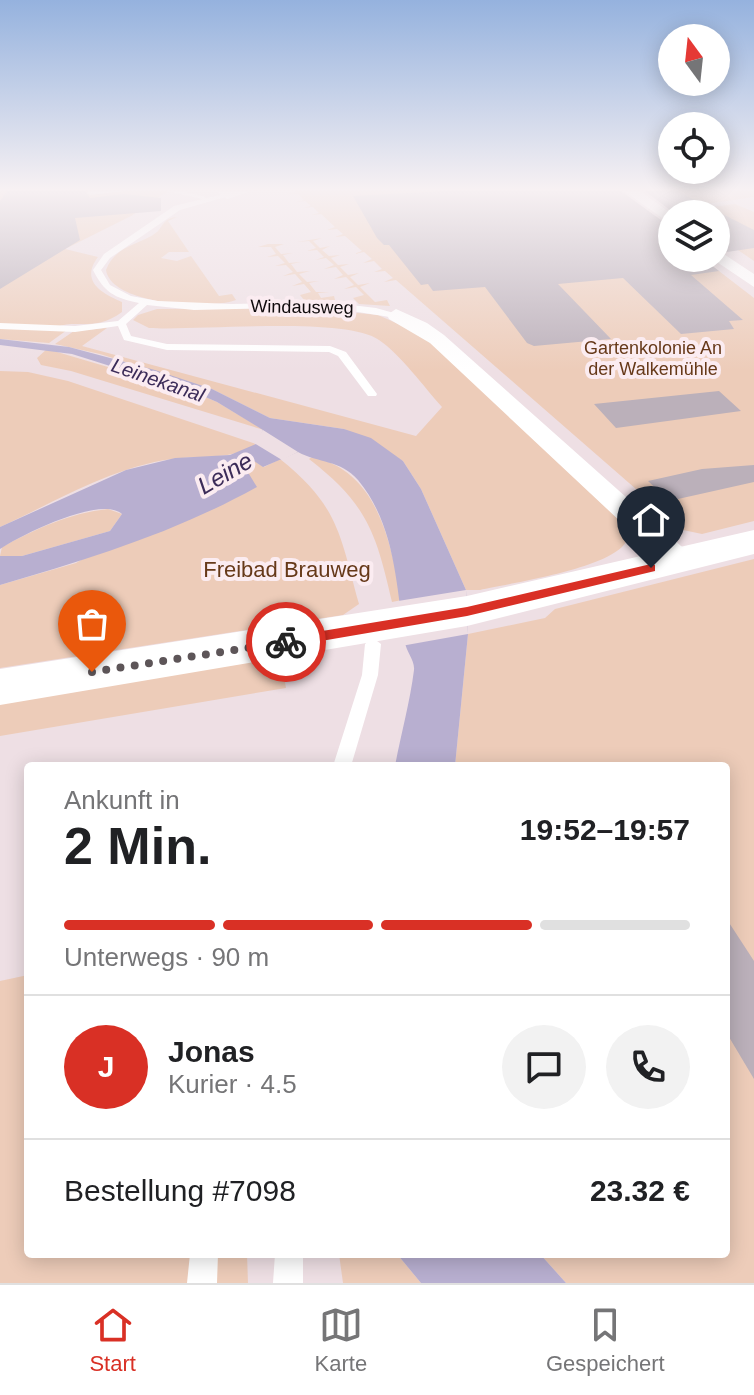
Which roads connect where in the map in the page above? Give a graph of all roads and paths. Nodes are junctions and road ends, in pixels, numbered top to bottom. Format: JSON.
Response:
{"nodes":[{"id":1,"x":117,"y":251,"type":"edge"},
{"id":2,"x":730,"y":264,"type":"edge"},
{"id":3,"x":754,"y":282,"type":"edge"},
{"id":4,"x":144,"y":303,"type":"junction"},
{"id":5,"x":396,"y":315,"type":"joint"},
{"id":6,"x":121,"y":323,"type":"junction"},
{"id":7,"x":0,"y":326,"type":"edge"},
{"id":8,"x":372,"y":394,"type":"dead end"},
{"id":9,"x":754,"y":542,"type":"edge"},
{"id":10,"x":680,"y":561,"type":"junction"},
{"id":11,"x":384,"y":634,"type":"junction"},
{"id":12,"x":0,"y":687,"type":"edge"},
{"id":13,"x":343,"y":762,"type":"edge"},
{"id":14,"x":204,"y":1258,"type":"edge"},
{"id":15,"x":289,"y":1258,"type":"edge"},
{"id":16,"x":202,"y":1283,"type":"edge"},
{"id":17,"x":288,"y":1283,"type":"edge"}],
"edges":[{"from":1,"to":4,"type":"lane","name":"Windausweg"},
{"from":2,"to":3,"type":"street"},
{"from":4,"to":5,"type":"lane","name":"Windausweg"},
{"from":4,"to":6,"type":"lane"},
{"from":5,"to":10,"type":"street","name":"Windausweg"},
{"from":6,"to":7,"type":"lane"},
{"from":6,"to":8,"type":"lane"},
{"from":9,"to":10,"type":"street"},
{"from":10,"to":11,"type":"street"},
{"from":11,"to":12,"type":"street"},
{"from":11,"to":13,"type":"lane"},
{"from":14,"to":16,"type":"lane"},
{"from":15,"to":17,"type":"lane"}]}
